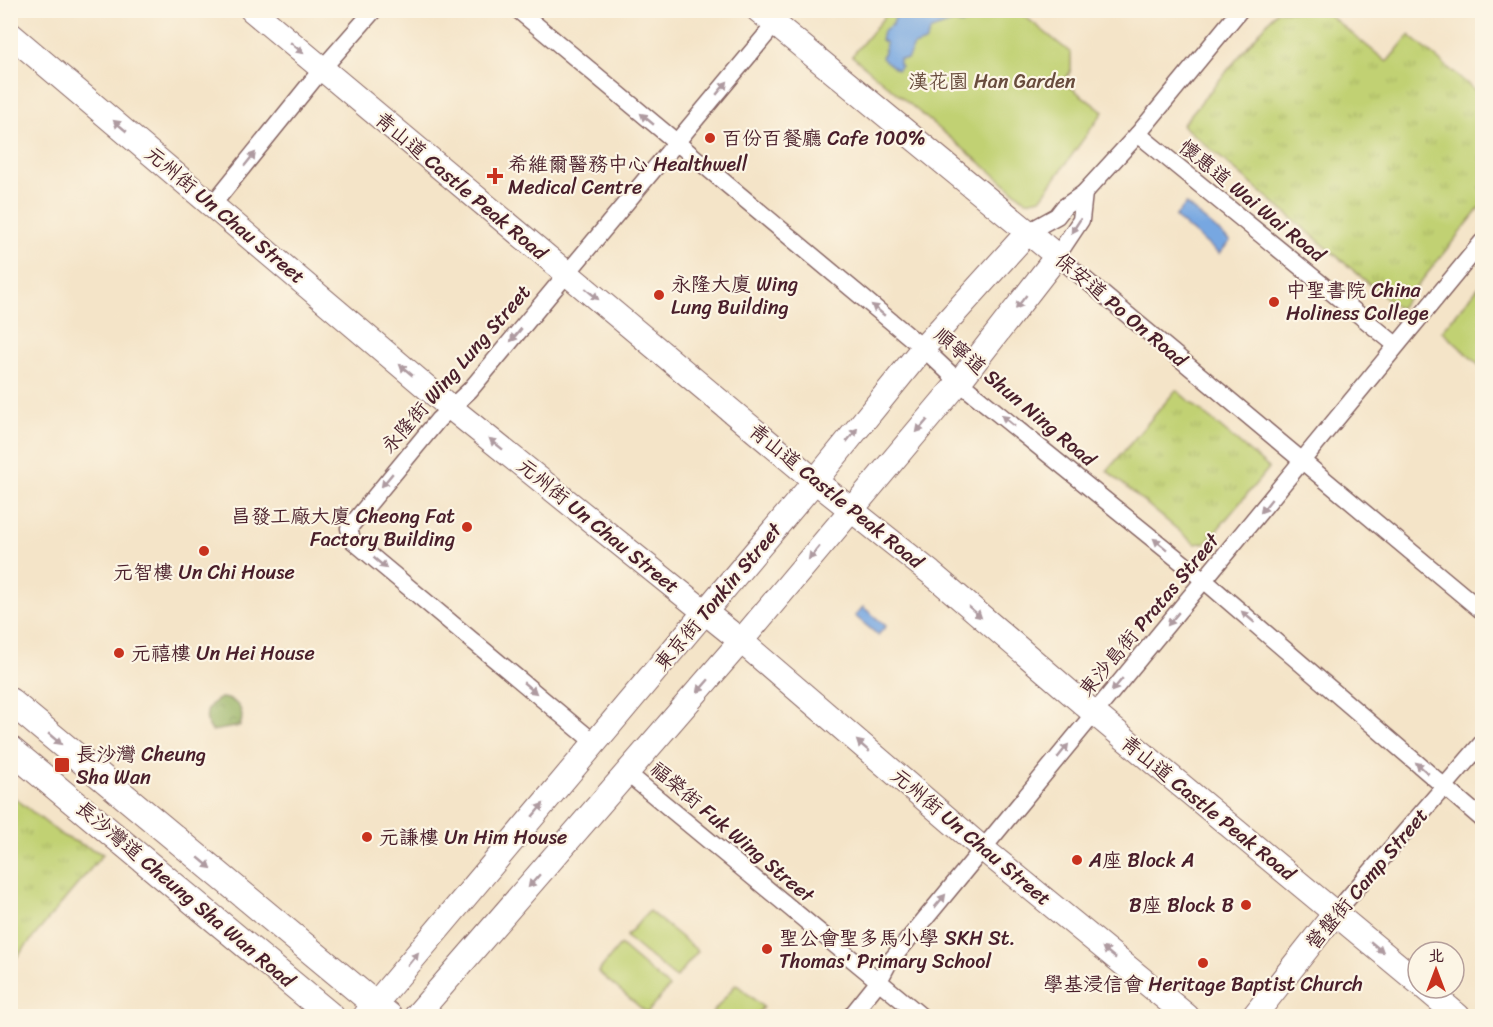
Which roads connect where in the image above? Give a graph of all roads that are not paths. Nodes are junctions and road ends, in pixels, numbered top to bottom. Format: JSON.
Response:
{"nodes":[{"id":1,"x":252,"y":10,"type":"edge"},
{"id":2,"x":374,"y":10,"type":"edge"},
{"id":3,"x":518,"y":10,"type":"edge"},
{"id":4,"x":1240,"y":10,"type":"edge"},
{"id":5,"x":766,"y":17,"type":"edge"},
{"id":6,"x":10,"y":34,"type":"edge"},
{"id":7,"x":322,"y":69,"type":"junction"},
{"id":8,"x":1138,"y":134,"type":"junction"},
{"id":9,"x":676,"y":144,"type":"junction"},
{"id":10,"x":1084,"y":193,"type":"junction"},
{"id":11,"x":213,"y":204,"type":"junction"},
{"id":12,"x":1028,"y":232,"type":"junction"},
{"id":13,"x":1482,"y":242,"type":"edge"},
{"id":14,"x":1057,"y":256,"type":"junction"},
{"id":15,"x":567,"y":274,"type":"junction"},
{"id":16,"x":1396,"y":345,"type":"junction"},
{"id":17,"x":923,"y":348,"type":"junction"},
{"id":18,"x":960,"y":382,"type":"junction"},
{"id":19,"x":451,"y":408,"type":"junction"},
{"id":20,"x":1302,"y":461,"type":"junction"},
{"id":21,"x":815,"y":481,"type":"junction"},
{"id":22,"x":851,"y":508,"type":"junction"},
{"id":23,"x":1205,"y":581,"type":"junction"},
{"id":24,"x":1482,"y":611,"type":"edge"},
{"id":25,"x":705,"y":612,"type":"junction"},
{"id":26,"x":741,"y":641,"type":"junction"},
{"id":27,"x":10,"y":701,"type":"edge"},
{"id":28,"x":1094,"y":713,"type":"junction"},
{"id":29,"x":595,"y":743,"type":"junction"},
{"id":30,"x":1482,"y":743,"type":"edge"},
{"id":31,"x":10,"y":749,"type":"edge"},
{"id":32,"x":627,"y":773,"type":"junction"},
{"id":33,"x":1445,"y":788,"type":"junction"},
{"id":34,"x":1482,"y":819,"type":"edge"},
{"id":35,"x":983,"y":849,"type":"junction"},
{"id":36,"x":1336,"y":912,"type":"junction"},
{"id":37,"x":1406,"y":972,"type":"edge"},
{"id":38,"x":879,"y":981,"type":"junction"},
{"id":39,"x":1439,"y":1000,"type":"edge"},
{"id":40,"x":377,"y":1012,"type":"edge"},
{"id":41,"x":331,"y":1017,"type":"edge"},
{"id":42,"x":416,"y":1017,"type":"edge"},
{"id":43,"x":851,"y":1017,"type":"edge"},
{"id":44,"x":921,"y":1017,"type":"edge"},
{"id":45,"x":1186,"y":1017,"type":"edge"},
{"id":46,"x":1254,"y":1017,"type":"edge"},
{"id":47,"x":1458,"y":1017,"type":"edge"}],
"edges":[{"from":1,"to":7,"type":"main road","name":"青山道 Castle Peak Road","one_way":true},
{"from":2,"to":7,"type":"street"},
{"from":9,"to":3,"type":"street","name":"順寧道 Shun Ning Road","one_way":true},
{"from":4,"to":8,"type":"street","name":"東京街 Tonkin Street"},
{"from":9,"to":5,"type":"street","name":"永隆街 Wing Lung Street","one_way":true},
{"from":5,"to":12,"type":"main road","name":"保安道 Po On Road"},
{"from":11,"to":6,"type":"main road","name":"元州街 Un Chau Street","one_way":true},
{"from":11,"to":7,"type":"street","one_way":true},
{"from":7,"to":15,"type":"main road","name":"青山道 Castle Peak Road"},
{"from":8,"to":10,"type":"street","name":"東京街 Tonkin Street"},
{"from":8,"to":16,"type":"street","name":"懷惠道 Wai Wai Road"},
{"from":9,"to":15,"type":"street","name":"永隆街 Wing Lung Street"},
{"from":17,"to":9,"type":"street","name":"順寧道 Shun Ning Road","one_way":true},
{"from":10,"to":12,"type":"street","name":"東京街 Tonkin Street"},
{"from":10,"to":14,"type":"street","one_way":true},
{"from":19,"to":11,"type":"main road","name":"元州街 Un Chau Street","one_way":true},
{"from":12,"to":14,"type":"main road","name":"保安道 Po On Road"},
{"from":12,"to":17,"type":"main road","name":"東京街 Tonkin Street"},
{"from":13,"to":16,"type":"street","name":"東沙島街 Pratas Street"},
{"from":14,"to":18,"type":"main road","one_way":true},
{"from":14,"to":20,"type":"street","name":"保安道 Po On Road"},
{"from":15,"to":19,"type":"street","name":"永隆街 Wing Lung Street","one_way":true},
{"from":15,"to":21,"type":"main road","name":"青山道 Castle Peak Road","one_way":true},
{"from":16,"to":20,"type":"street","name":"東沙島街 Pratas Street"},
{"from":17,"to":18,"type":"street","name":"順寧道 Shun Ning Road"},
{"from":21,"to":17,"type":"main road","name":"東京街 Tonkin Street","one_way":true},
{"from":18,"to":22,"type":"main road","one_way":true},
{"from":23,"to":18,"type":"street","name":"順寧道 Shun Ning Road","one_way":true},
{"from":25,"to":19,"type":"main road","name":"元州街 Un Chau Street","one_way":true},
{"from":19,"to":29,"type":"street","name":"永隆街 Wing Lung Street","one_way":true},
{"from":20,"to":23,"type":"street","name":"東沙島街 Pratas Street","one_way":true},
{"from":20,"to":24,"type":"street","name":"保安道 Po On Road"},
{"from":21,"to":22,"type":"main road","name":"青山道 Castle Peak Road"},
{"from":21,"to":25,"type":"main road","name":"東京街 Tonkin Street"},
{"from":22,"to":26,"type":"main road","one_way":true},
{"from":22,"to":28,"type":"main road","name":"青山道 Castle Peak Road","one_way":true},
{"from":23,"to":28,"type":"street","name":"東沙島街 Pratas Street","one_way":true},
{"from":33,"to":23,"type":"street","name":"順寧道 Shun Ning Road","one_way":true},
{"from":25,"to":26,"type":"main road","name":"元州街 Un Chau Street"},
{"from":25,"to":29,"type":"main road","name":"東京街 Tonkin Street"},
{"from":26,"to":32,"type":"main road","one_way":true},
{"from":35,"to":26,"type":"main road","name":"元州街 Un Chau Street","one_way":true},
{"from":27,"to":40,"type":"main road","name":"長沙灣道 Cheung Sha Wan Road","one_way":true},
{"from":35,"to":28,"type":"street","name":"東沙島街 Pratas Street","one_way":true},
{"from":28,"to":36,"type":"main road","name":"青山道 Castle Peak Road"},
{"from":40,"to":29,"type":"main road","name":"東京街 Tonkin Street","one_way":true},
{"from":30,"to":33,"type":"street","name":"營盤街 Camp Street"},
{"from":31,"to":41,"type":"main road","name":"長沙灣道 Cheung Sha Wan Road"},
{"from":32,"to":38,"type":"street","name":"福榮街 Fuk Wing Street"},
{"from":32,"to":42,"type":"main road","one_way":true},
{"from":33,"to":34,"type":"street","name":"順寧道 Shun Ning Road"},
{"from":33,"to":36,"type":"street","name":"營盤街 Camp Street"},
{"from":38,"to":35,"type":"street","name":"東沙島街 Pratas Street","one_way":true},
{"from":45,"to":35,"type":"main road","name":"元州街 Un Chau Street","one_way":true},
{"from":36,"to":37,"type":"main road","name":"青山道 Castle Peak Road","one_way":true},
{"from":36,"to":46,"type":"main road","name":"營盤街 Camp Street"},
{"from":38,"to":43,"type":"street","name":"東沙島街 Pratas Street"},
{"from":38,"to":44,"type":"street","name":"福榮街 Fuk Wing Street"},
{"from":39,"to":47,"type":"main road"}]}
